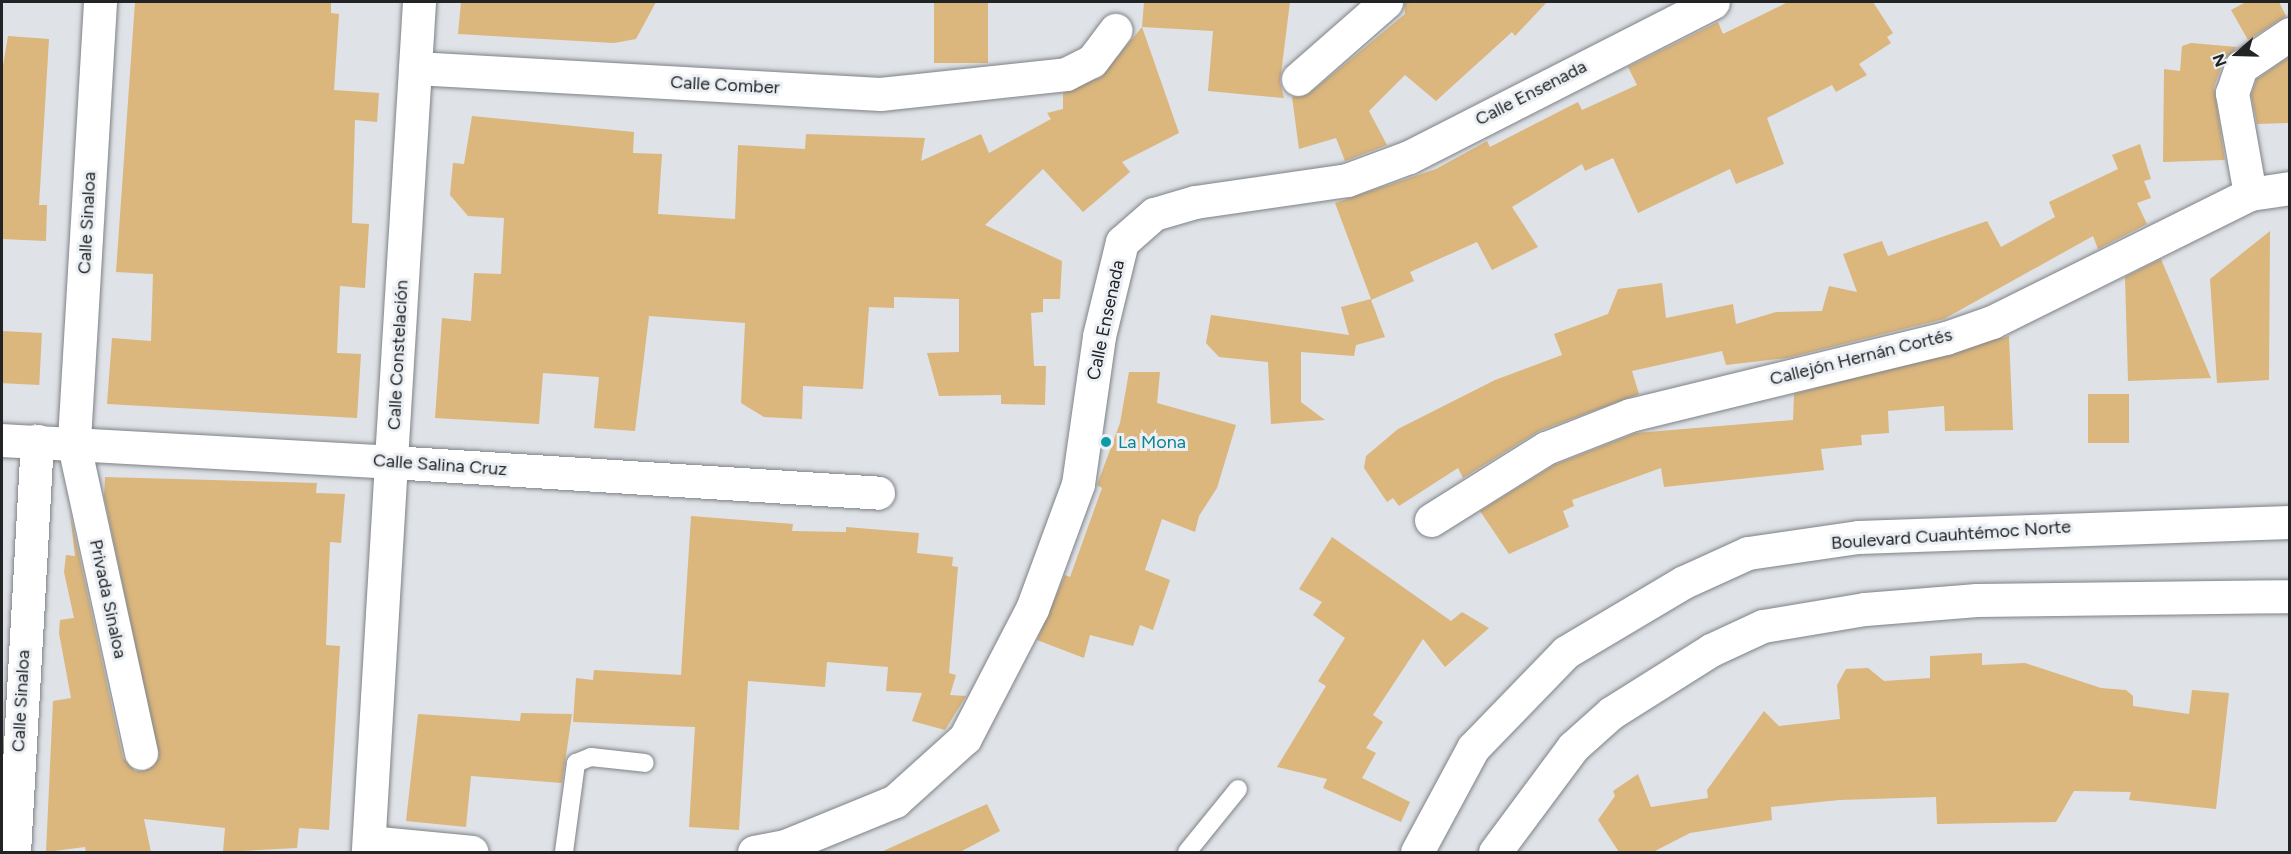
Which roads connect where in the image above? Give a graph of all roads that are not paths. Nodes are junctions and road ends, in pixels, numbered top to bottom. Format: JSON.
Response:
{"nodes":[{"id":1,"x":100,"y":2,"type":"edge"},
{"id":2,"x":419,"y":2,"type":"edge"},
{"id":3,"x":1386,"y":2,"type":"edge"},
{"id":4,"x":1713,"y":2,"type":"edge"},
{"id":5,"x":1115,"y":30,"type":"dead end"},
{"id":6,"x":2289,"y":34,"type":"edge"},
{"id":7,"x":415,"y":68,"type":"junction"},
{"id":8,"x":1298,"y":79,"type":"dead end"},
{"id":9,"x":2289,"y":188,"type":"edge"},
{"id":10,"x":2250,"y":194,"type":"junction"},
{"id":11,"x":2,"y":440,"type":"edge"},
{"id":12,"x":37,"y":441,"type":"junction"},
{"id":13,"x":74,"y":445,"type":"junction"},
{"id":14,"x":391,"y":462,"type":"junction"},
{"id":15,"x":878,"y":493,"type":"dead end"},
{"id":16,"x":1431,"y":520,"type":"dead end"},
{"id":17,"x":2289,"y":522,"type":"edge"},
{"id":18,"x":2289,"y":596,"type":"edge"},
{"id":19,"x":141,"y":753,"type":"dead end"},
{"id":20,"x":645,"y":763,"type":"dead end"},
{"id":21,"x":1238,"y":789,"type":"dead end"},
{"id":22,"x":368,"y":847,"type":"edge"},
{"id":23,"x":14,"y":852,"type":"edge"},
{"id":24,"x":472,"y":852,"type":"edge"},
{"id":25,"x":564,"y":852,"type":"edge"},
{"id":26,"x":754,"y":852,"type":"edge"},
{"id":27,"x":1187,"y":852,"type":"edge"},
{"id":28,"x":1417,"y":852,"type":"edge"},
{"id":29,"x":1495,"y":852,"type":"edge"}],
"edges":[{"from":1,"to":13,"type":"street","name":"Calle Sinaloa"},
{"from":2,"to":7,"type":"street","name":"Calle Constelación"},
{"from":3,"to":8,"type":"street"},
{"from":4,"to":26,"type":"street","name":"Calle Ensenada"},
{"from":5,"to":7,"type":"street","name":"Calle Comber"},
{"from":6,"to":10,"type":"street"},
{"from":7,"to":14,"type":"street","name":"Calle Constelación"},
{"from":9,"to":10,"type":"street","name":"Callejón Hernán Cortés"},
{"from":10,"to":16,"type":"street","name":"Callejón Hernán Cortés"},
{"from":11,"to":12,"type":"street","name":"Calle Salina Cruz"},
{"from":12,"to":13,"type":"street","name":"Calle Salina Cruz"},
{"from":12,"to":23,"type":"street","name":"Calle Sinaloa"},
{"from":13,"to":14,"type":"street","name":"Calle Salina Cruz"},
{"from":13,"to":19,"type":"street","name":"Privada Sinaloa"},
{"from":14,"to":15,"type":"street","name":"Calle Salina Cruz"},
{"from":14,"to":22,"type":"street","name":"Calle Constelación"},
{"from":17,"to":28,"type":"street","name":"Boulevard Cuauhtémoc Norte"},
{"from":18,"to":29,"type":"street"},
{"from":20,"to":25,"type":"lane"},
{"from":21,"to":27,"type":"lane"},
{"from":22,"to":24,"type":"street"}]}
